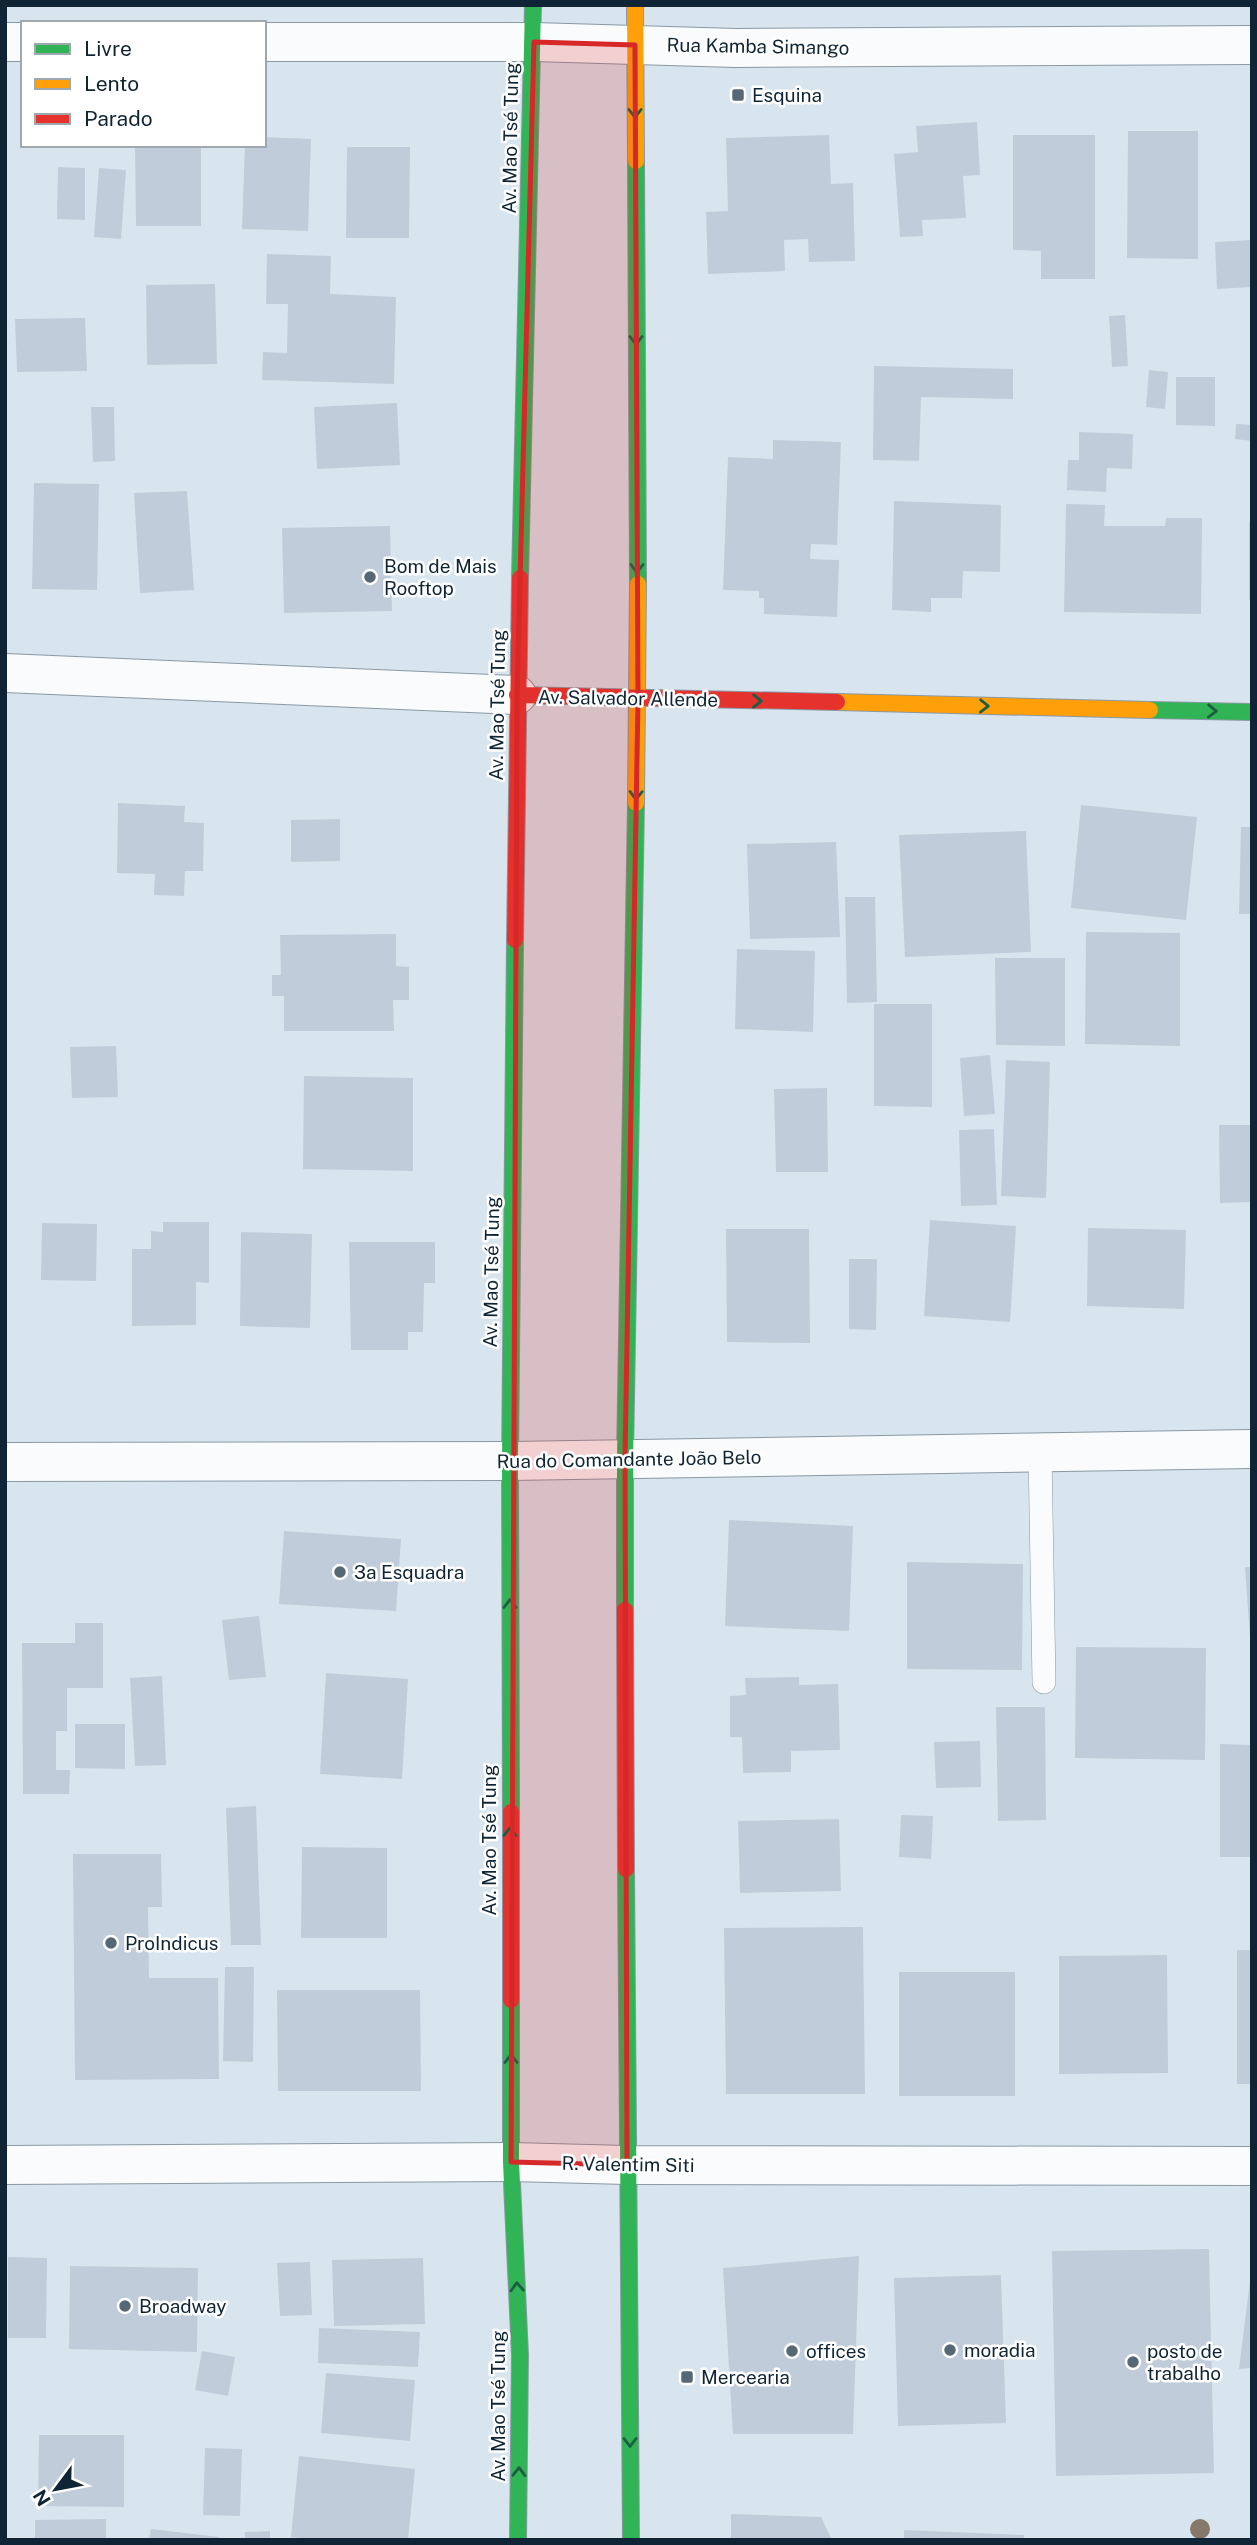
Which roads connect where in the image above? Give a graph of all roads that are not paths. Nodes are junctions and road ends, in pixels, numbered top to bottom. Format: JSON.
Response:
{"nodes":[{"id":1,"x":635,"y":5,"type":"edge"},
{"id":2,"x":534,"y":24,"type":"edge"},
{"id":3,"x":266,"y":42,"type":"edge"},
{"id":4,"x":635,"y":45,"type":"junction"},
{"id":5,"x":1252,"y":45,"type":"edge"},
{"id":6,"x":5,"y":673,"type":"edge"},
{"id":7,"x":517,"y":695,"type":"junction"},
{"id":8,"x":638,"y":699,"type":"junction"},
{"id":9,"x":1252,"y":712,"type":"edge"},
{"id":10,"x":1252,"y":1449,"type":"edge"},
{"id":11,"x":1040,"y":1452,"type":"junction"},
{"id":12,"x":625,"y":1458,"type":"junction"},
{"id":13,"x":510,"y":1461,"type":"junction"},
{"id":14,"x":5,"y":1462,"type":"edge"},
{"id":15,"x":1044,"y":1682,"type":"dead end"},
{"id":16,"x":511,"y":2162,"type":"junction"},
{"id":17,"x":5,"y":2165,"type":"edge"},
{"id":18,"x":627,"y":2165,"type":"junction"},
{"id":19,"x":1252,"y":2166,"type":"edge"},
{"id":20,"x":518,"y":2540,"type":"edge"},
{"id":21,"x":631,"y":2540,"type":"edge"}],
"edges":[{"from":1,"to":4,"type":"main road"},
{"from":2,"to":3,"type":"street","name":"Rua Kamba Simango"},
{"from":2,"to":4,"type":"street","name":"Rua Kamba Simango"},
{"from":2,"to":7,"type":"main road","name":"Av. Mao Tsé Tung"},
{"from":4,"to":5,"type":"street","name":"Rua Kamba Simango"},
{"from":4,"to":8,"type":"main road","one_way":true},
{"from":6,"to":7,"type":"street","name":"Av. Salvador Allende"},
{"from":7,"to":8,"type":"main road","name":"Av. Salvador Allende"},
{"from":7,"to":13,"type":"main road","name":"Av. Mao Tsé Tung"},
{"from":8,"to":9,"type":"main road","name":"Av. Salvador Allende","one_way":true},
{"from":8,"to":12,"type":"main road","one_way":true},
{"from":10,"to":11,"type":"street","name":"Rua do Comandante João Belo"},
{"from":11,"to":12,"type":"street","name":"Rua do Comandante João Belo"},
{"from":11,"to":15,"type":"lane"},
{"from":12,"to":13,"type":"street","name":"Rua do Comandante João Belo"},
{"from":12,"to":18,"type":"main road"},
{"from":13,"to":14,"type":"street","name":"Rua do Comandante João Belo"},
{"from":16,"to":13,"type":"main road","name":"Av. Mao Tsé Tung","one_way":true},
{"from":16,"to":17,"type":"street","name":"R. Valentim Siti"},
{"from":16,"to":18,"type":"street","name":"R. Valentim Siti"},
{"from":20,"to":16,"type":"main road","name":"Av. Mao Tsé Tung","one_way":true},
{"from":18,"to":19,"type":"street","name":"R. Valentim Siti"},
{"from":18,"to":21,"type":"main road","one_way":true}]}
